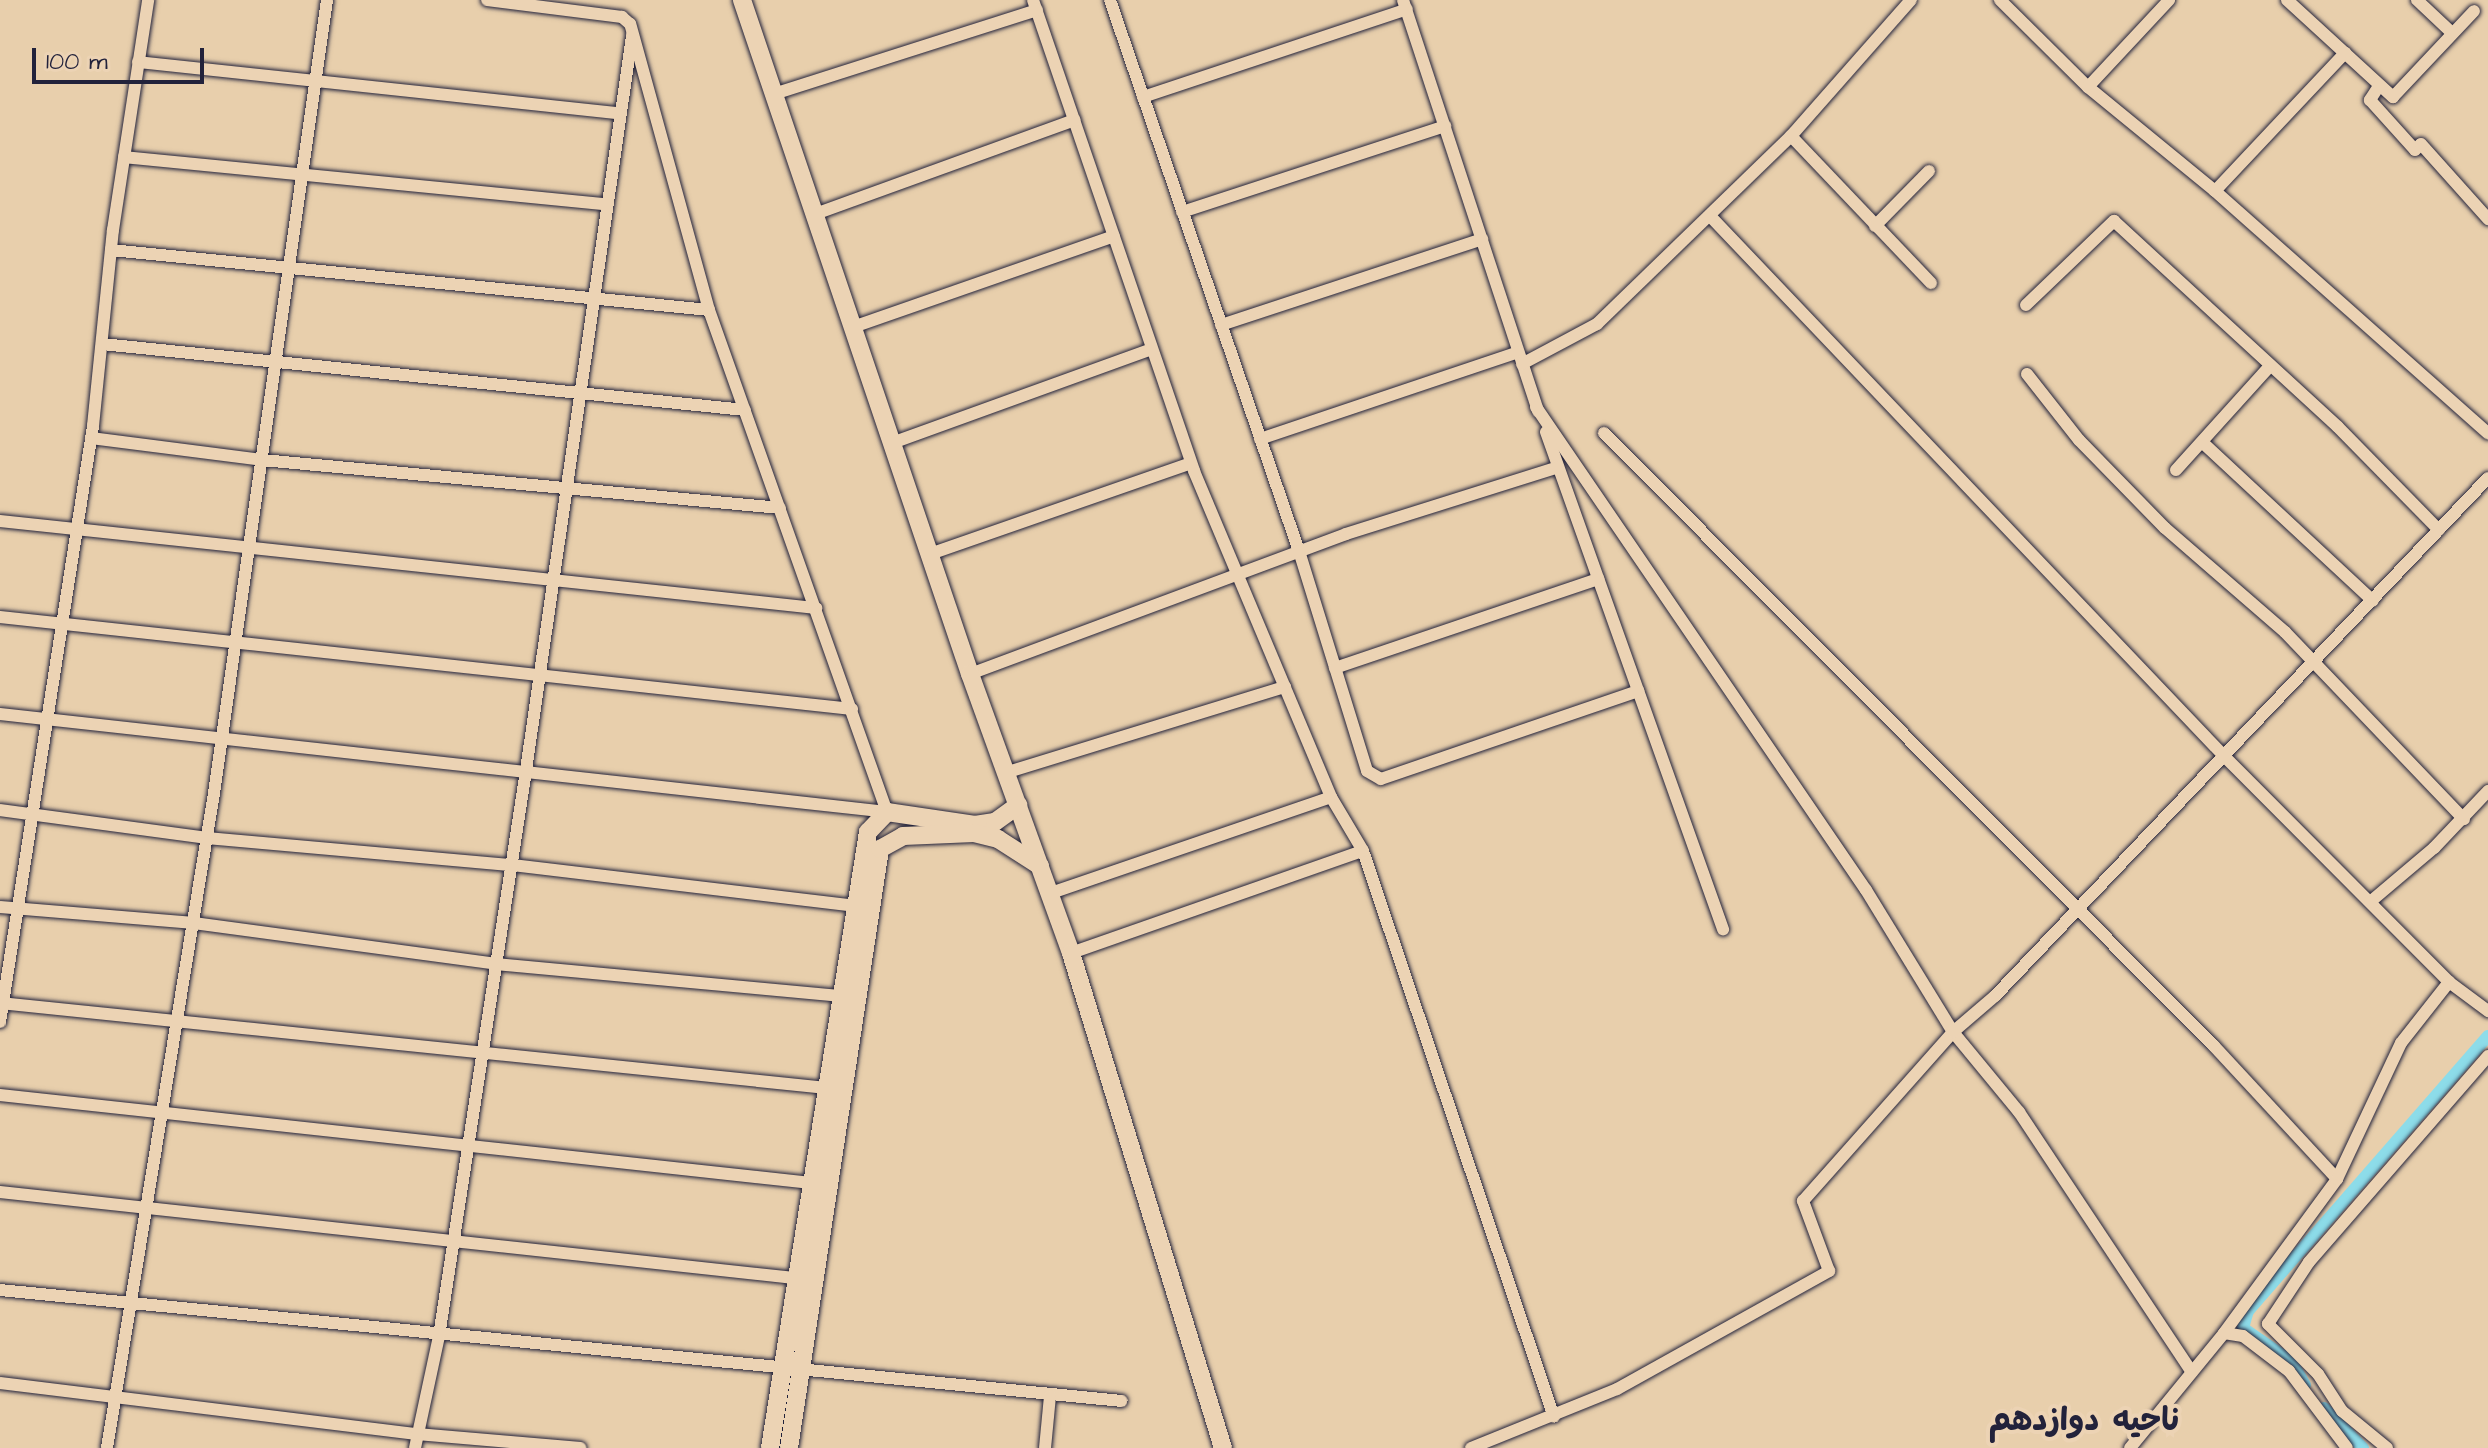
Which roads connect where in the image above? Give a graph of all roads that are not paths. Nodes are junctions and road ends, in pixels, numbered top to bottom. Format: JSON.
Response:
{"nodes":[{"id":1,"x":148,"y":0,"type":"edge"},
{"id":2,"x":327,"y":0,"type":"edge"},
{"id":3,"x":487,"y":0,"type":"edge"},
{"id":4,"x":742,"y":0,"type":"edge"},
{"id":5,"x":1110,"y":0,"type":"edge"},
{"id":6,"x":1911,"y":0,"type":"edge"},
{"id":7,"x":2000,"y":0,"type":"edge"},
{"id":8,"x":2169,"y":0,"type":"edge"},
{"id":9,"x":2287,"y":0,"type":"edge"},
{"id":10,"x":2417,"y":0,"type":"edge"},
{"id":11,"x":521,"y":2,"type":"edge"},
{"id":12,"x":1035,"y":5,"type":"edge"},
{"id":13,"x":1405,"y":5,"type":"edge"},
{"id":14,"x":2474,"y":11,"type":"dead end"},
{"id":15,"x":633,"y":31,"type":"junction"},
{"id":16,"x":2452,"y":33,"type":"junction"},
{"id":17,"x":2345,"y":53,"type":"junction"},
{"id":18,"x":138,"y":62,"type":"junction"},
{"id":19,"x":316,"y":82,"type":"junction"},
{"id":20,"x":2379,"y":86,"type":"junction"},
{"id":21,"x":2088,"y":87,"type":"junction"},
{"id":22,"x":774,"y":94,"type":"junction"},
{"id":23,"x":1143,"y":97,"type":"junction"},
{"id":24,"x":619,"y":113,"type":"junction"},
{"id":25,"x":1074,"y":120,"type":"junction"},
{"id":26,"x":1445,"y":126,"type":"junction"},
{"id":27,"x":1791,"y":136,"type":"junction"},
{"id":28,"x":124,"y":157,"type":"junction"},
{"id":29,"x":1929,"y":171,"type":"dead end"},
{"id":30,"x":302,"y":175,"type":"junction"},
{"id":31,"x":2215,"y":191,"type":"junction"},
{"id":32,"x":607,"y":204,"type":"junction"},
{"id":33,"x":1182,"y":212,"type":"junction"},
{"id":34,"x":815,"y":214,"type":"junction"},
{"id":35,"x":1711,"y":217,"type":"junction"},
{"id":36,"x":2488,"y":219,"type":"edge"},
{"id":37,"x":1875,"y":226,"type":"junction"},
{"id":38,"x":1114,"y":236,"type":"junction"},
{"id":39,"x":1482,"y":239,"type":"junction"},
{"id":40,"x":111,"y":250,"type":"junction"},
{"id":41,"x":289,"y":267,"type":"junction"},
{"id":42,"x":1931,"y":283,"type":"dead end"},
{"id":43,"x":593,"y":298,"type":"junction"},
{"id":44,"x":2026,"y":305,"type":"dead end"},
{"id":45,"x":709,"y":310,"type":"junction"},
{"id":46,"x":1221,"y":325,"type":"junction"},
{"id":47,"x":853,"y":327,"type":"junction"},
{"id":48,"x":102,"y":344,"type":"junction"},
{"id":49,"x":1152,"y":349,"type":"junction"},
{"id":50,"x":1520,"y":358,"type":"junction"},
{"id":51,"x":275,"y":363,"type":"junction"},
{"id":52,"x":2270,"y":366,"type":"junction"},
{"id":53,"x":2027,"y":374,"type":"dead end"},
{"id":54,"x":579,"y":394,"type":"junction"},
{"id":55,"x":1536,"y":407,"type":"junction"},
{"id":56,"x":745,"y":410,"type":"junction"},
{"id":57,"x":1604,"y":433,"type":"dead end"},
{"id":58,"x":2488,"y":433,"type":"edge"},
{"id":59,"x":91,"y":438,"type":"junction"},
{"id":60,"x":1260,"y":439,"type":"junction"},
{"id":61,"x":2202,"y":442,"type":"junction"},
{"id":62,"x":892,"y":443,"type":"junction"},
{"id":63,"x":262,"y":460,"type":"junction"},
{"id":64,"x":1191,"y":463,"type":"junction"},
{"id":65,"x":1558,"y":467,"type":"junction"},
{"id":66,"x":2176,"y":470,"type":"dead end"},
{"id":67,"x":2488,"y":478,"type":"edge"},
{"id":68,"x":566,"y":489,"type":"junction"},
{"id":69,"x":780,"y":508,"type":"junction"},
{"id":70,"x":0,"y":521,"type":"edge"},
{"id":71,"x":76,"y":529,"type":"junction"},
{"id":72,"x":2439,"y":530,"type":"junction"},
{"id":73,"x":249,"y":547,"type":"junction"},
{"id":74,"x":1299,"y":551,"type":"junction"},
{"id":75,"x":930,"y":554,"type":"junction"},
{"id":76,"x":1237,"y":573,"type":"junction"},
{"id":77,"x":1598,"y":579,"type":"junction"},
{"id":78,"x":553,"y":582,"type":"junction"},
{"id":79,"x":2373,"y":601,"type":"junction"},
{"id":80,"x":816,"y":608,"type":"junction"},
{"id":81,"x":0,"y":617,"type":"edge"},
{"id":82,"x":60,"y":624,"type":"junction"},
{"id":83,"x":235,"y":643,"type":"junction"},
{"id":84,"x":2312,"y":662,"type":"junction"},
{"id":85,"x":1335,"y":668,"type":"junction"},
{"id":86,"x":970,"y":674,"type":"junction"},
{"id":87,"x":540,"y":676,"type":"junction"},
{"id":88,"x":1285,"y":687,"type":"junction"},
{"id":89,"x":1638,"y":691,"type":"junction"},
{"id":90,"x":852,"y":709,"type":"junction"},
{"id":91,"x":0,"y":714,"type":"edge"},
{"id":92,"x":45,"y":720,"type":"junction"},
{"id":93,"x":222,"y":739,"type":"junction"},
{"id":94,"x":2223,"y":755,"type":"junction"},
{"id":95,"x":526,"y":770,"type":"junction"},
{"id":96,"x":1008,"y":772,"type":"junction"},
{"id":97,"x":2488,"y":791,"type":"edge"},
{"id":98,"x":1331,"y":797,"type":"junction"},
{"id":99,"x":1018,"y":805,"type":"junction"},
{"id":100,"x":0,"y":810,"type":"edge"},
{"id":101,"x":887,"y":812,"type":"junction"},
{"id":102,"x":31,"y":814,"type":"junction"},
{"id":103,"x":2464,"y":819,"type":"junction"},
{"id":104,"x":207,"y":838,"type":"junction"},
{"id":105,"x":1363,"y":851,"type":"junction"},
{"id":106,"x":512,"y":865,"type":"junction"},
{"id":107,"x":1040,"y":866,"type":"junction"},
{"id":108,"x":1051,"y":893,"type":"junction"},
{"id":109,"x":2370,"y":902,"type":"junction"},
{"id":110,"x":855,"y":906,"type":"junction"},
{"id":111,"x":0,"y":907,"type":"edge"},
{"id":112,"x":2074,"y":907,"type":"junction"},
{"id":113,"x":17,"y":909,"type":"junction"},
{"id":114,"x":194,"y":923,"type":"junction"},
{"id":115,"x":1723,"y":929,"type":"dead end"},
{"id":116,"x":1071,"y":953,"type":"junction"},
{"id":117,"x":496,"y":964,"type":"junction"},
{"id":118,"x":2449,"y":982,"type":"junction"},
{"id":119,"x":842,"y":996,"type":"junction"},
{"id":120,"x":1,"y":1003,"type":"edge"},
{"id":121,"x":2487,"y":1010,"type":"edge"},
{"id":122,"x":179,"y":1019,"type":"junction"},
{"id":123,"x":0,"y":1022,"type":"edge"},
{"id":124,"x":1953,"y":1032,"type":"junction"},
{"id":125,"x":482,"y":1055,"type":"junction"},
{"id":126,"x":2488,"y":1056,"type":"edge"},
{"id":127,"x":827,"y":1088,"type":"junction"},
{"id":128,"x":0,"y":1095,"type":"edge"},
{"id":129,"x":164,"y":1113,"type":"junction"},
{"id":130,"x":468,"y":1147,"type":"junction"},
{"id":131,"x":2337,"y":1179,"type":"junction"},
{"id":132,"x":811,"y":1183,"type":"junction"},
{"id":133,"x":0,"y":1192,"type":"edge"},
{"id":134,"x":148,"y":1211,"type":"junction"},
{"id":135,"x":453,"y":1241,"type":"junction"},
{"id":136,"x":794,"y":1278,"type":"junction"},
{"id":137,"x":0,"y":1290,"type":"edge"},
{"id":138,"x":134,"y":1302,"type":"junction"},
{"id":139,"x":2224,"y":1333,"type":"junction"},
{"id":140,"x":439,"y":1336,"type":"junction"},
{"id":141,"x":790,"y":1370,"type":"junction"},
{"id":142,"x":2192,"y":1372,"type":"junction"},
{"id":143,"x":0,"y":1383,"type":"edge"},
{"id":144,"x":114,"y":1395,"type":"junction"},
{"id":145,"x":1050,"y":1396,"type":"junction"},
{"id":146,"x":1122,"y":1401,"type":"dead end"},
{"id":147,"x":1554,"y":1417,"type":"junction"},
{"id":148,"x":417,"y":1434,"type":"junction"},
{"id":149,"x":107,"y":1448,"type":"edge"},
{"id":150,"x":415,"y":1448,"type":"edge"},
{"id":151,"x":580,"y":1448,"type":"edge"},
{"id":152,"x":770,"y":1448,"type":"edge"},
{"id":153,"x":789,"y":1448,"type":"edge"},
{"id":154,"x":1045,"y":1448,"type":"edge"},
{"id":155,"x":1223,"y":1448,"type":"edge"},
{"id":156,"x":1471,"y":1448,"type":"edge"},
{"id":157,"x":2130,"y":1448,"type":"edge"},
{"id":158,"x":2347,"y":1448,"type":"edge"},
{"id":159,"x":2387,"y":1448,"type":"edge"}],
"edges":[{"from":1,"to":18,"type":"street"},
{"from":2,"to":19,"type":"street"},
{"from":3,"to":11,"type":"street"},
{"from":4,"to":22,"type":"street"},
{"from":5,"to":23,"type":"street"},
{"from":6,"to":27,"type":"street"},
{"from":7,"to":21,"type":"street"},
{"from":8,"to":21,"type":"street"},
{"from":9,"to":17,"type":"street"},
{"from":10,"to":16,"type":"street"},
{"from":11,"to":15,"type":"street"},
{"from":12,"to":22,"type":"street"},
{"from":12,"to":25,"type":"street"},
{"from":13,"to":23,"type":"street"},
{"from":13,"to":26,"type":"street"},
{"from":14,"to":16,"type":"street"},
{"from":15,"to":24,"type":"street"},
{"from":15,"to":45,"type":"street"},
{"from":16,"to":20,"type":"street"},
{"from":17,"to":20,"type":"street"},
{"from":17,"to":31,"type":"street"},
{"from":18,"to":19,"type":"street"},
{"from":18,"to":28,"type":"street"},
{"from":19,"to":24,"type":"street"},
{"from":19,"to":30,"type":"street"},
{"from":20,"to":36,"type":"street"},
{"from":21,"to":31,"type":"street"},
{"from":22,"to":34,"type":"street"},
{"from":23,"to":33,"type":"street"},
{"from":24,"to":32,"type":"street"},
{"from":25,"to":34,"type":"street"},
{"from":25,"to":38,"type":"street"},
{"from":26,"to":33,"type":"street"},
{"from":26,"to":39,"type":"street"},
{"from":27,"to":35,"type":"street"},
{"from":27,"to":37,"type":"street"},
{"from":28,"to":30,"type":"street"},
{"from":28,"to":40,"type":"street"},
{"from":29,"to":37,"type":"street"},
{"from":30,"to":32,"type":"street"},
{"from":30,"to":41,"type":"street"},
{"from":31,"to":58,"type":"street"},
{"from":32,"to":43,"type":"street"},
{"from":33,"to":46,"type":"street"},
{"from":34,"to":47,"type":"street"},
{"from":35,"to":50,"type":"street"},
{"from":35,"to":94,"type":"street"},
{"from":37,"to":42,"type":"street"},
{"from":38,"to":47,"type":"street"},
{"from":38,"to":49,"type":"street"},
{"from":39,"to":46,"type":"street"},
{"from":39,"to":50,"type":"street"},
{"from":40,"to":41,"type":"street"},
{"from":40,"to":48,"type":"street"},
{"from":41,"to":43,"type":"street"},
{"from":41,"to":51,"type":"street"},
{"from":43,"to":45,"type":"street"},
{"from":43,"to":54,"type":"street"},
{"from":44,"to":52,"type":"street"},
{"from":45,"to":56,"type":"street"},
{"from":46,"to":60,"type":"street"},
{"from":47,"to":62,"type":"street"},
{"from":48,"to":51,"type":"street"},
{"from":48,"to":59,"type":"street"},
{"from":49,"to":62,"type":"street"},
{"from":49,"to":64,"type":"street"},
{"from":50,"to":55,"type":"street"},
{"from":50,"to":60,"type":"street"},
{"from":51,"to":54,"type":"street"},
{"from":51,"to":63,"type":"street"},
{"from":52,"to":61,"type":"street"},
{"from":52,"to":72,"type":"street"},
{"from":53,"to":84,"type":"street"},
{"from":54,"to":56,"type":"street"},
{"from":54,"to":68,"type":"street"},
{"from":55,"to":65,"type":"street"},
{"from":55,"to":124,"type":"street"},
{"from":56,"to":69,"type":"street"},
{"from":57,"to":112,"type":"street"},
{"from":59,"to":63,"type":"street"},
{"from":59,"to":71,"type":"street"},
{"from":60,"to":74,"type":"street"},
{"from":61,"to":66,"type":"street"},
{"from":61,"to":79,"type":"street"},
{"from":62,"to":75,"type":"street"},
{"from":63,"to":68,"type":"street"},
{"from":63,"to":73,"type":"street"},
{"from":64,"to":75,"type":"street"},
{"from":64,"to":76,"type":"street"},
{"from":65,"to":74,"type":"street"},
{"from":65,"to":77,"type":"street"},
{"from":67,"to":72,"type":"street"},
{"from":68,"to":69,"type":"street"},
{"from":68,"to":78,"type":"street"},
{"from":69,"to":80,"type":"street"},
{"from":70,"to":71,"type":"street"},
{"from":71,"to":73,"type":"street"},
{"from":71,"to":82,"type":"street"},
{"from":72,"to":79,"type":"street"},
{"from":73,"to":78,"type":"street"},
{"from":73,"to":83,"type":"street"},
{"from":74,"to":76,"type":"street"},
{"from":74,"to":85,"type":"street"},
{"from":75,"to":86,"type":"street"},
{"from":76,"to":86,"type":"street"},
{"from":76,"to":88,"type":"street"},
{"from":77,"to":85,"type":"street"},
{"from":77,"to":89,"type":"street"},
{"from":78,"to":80,"type":"street"},
{"from":78,"to":87,"type":"street"},
{"from":79,"to":84,"type":"street"},
{"from":80,"to":90,"type":"street"},
{"from":81,"to":82,"type":"street"},
{"from":82,"to":83,"type":"street"},
{"from":82,"to":92,"type":"street"},
{"from":83,"to":87,"type":"street"},
{"from":83,"to":93,"type":"street"},
{"from":84,"to":94,"type":"street"},
{"from":84,"to":103,"type":"street"},
{"from":85,"to":89,"type":"street"},
{"from":86,"to":96,"type":"street"},
{"from":87,"to":90,"type":"street"},
{"from":87,"to":95,"type":"street"},
{"from":88,"to":96,"type":"street"},
{"from":88,"to":98,"type":"street"},
{"from":89,"to":115,"type":"street"},
{"from":90,"to":101,"type":"street"},
{"from":91,"to":92,"type":"street"},
{"from":92,"to":93,"type":"street"},
{"from":92,"to":102,"type":"street"},
{"from":93,"to":95,"type":"street"},
{"from":93,"to":104,"type":"street"},
{"from":94,"to":109,"type":"street"},
{"from":94,"to":112,"type":"street"},
{"from":95,"to":101,"type":"street"},
{"from":95,"to":106,"type":"street"},
{"from":96,"to":99,"type":"street"},
{"from":97,"to":103,"type":"street"},
{"from":98,"to":105,"type":"street"},
{"from":98,"to":108,"type":"street"},
{"from":99,"to":101,"type":"street"},
{"from":99,"to":107,"type":"street"},
{"from":100,"to":102,"type":"street"},
{"from":101,"to":110,"type":"street"},
{"from":102,"to":104,"type":"street"},
{"from":102,"to":113,"type":"street"},
{"from":103,"to":109,"type":"street"},
{"from":104,"to":106,"type":"street"},
{"from":104,"to":114,"type":"street"},
{"from":105,"to":116,"type":"street"},
{"from":105,"to":147,"type":"street"},
{"from":106,"to":110,"type":"street"},
{"from":106,"to":117,"type":"street"},
{"from":107,"to":108,"type":"street"},
{"from":107,"to":141,"type":"street"},
{"from":108,"to":116,"type":"street"},
{"from":109,"to":118,"type":"street"},
{"from":110,"to":119,"type":"street"},
{"from":111,"to":113,"type":"street"},
{"from":112,"to":124,"type":"street"},
{"from":112,"to":131,"type":"street"},
{"from":113,"to":114,"type":"street"},
{"from":113,"to":120,"type":"street"},
{"from":114,"to":117,"type":"street"},
{"from":114,"to":122,"type":"street"},
{"from":116,"to":155,"type":"street"},
{"from":117,"to":119,"type":"street"},
{"from":117,"to":125,"type":"street"},
{"from":118,"to":121,"type":"street"},
{"from":118,"to":131,"type":"street"},
{"from":119,"to":127,"type":"street"},
{"from":120,"to":122,"type":"street"},
{"from":120,"to":123,"type":"street"},
{"from":122,"to":125,"type":"street"},
{"from":122,"to":129,"type":"street"},
{"from":124,"to":142,"type":"street"},
{"from":124,"to":147,"type":"street"},
{"from":125,"to":127,"type":"street"},
{"from":125,"to":130,"type":"street"},
{"from":126,"to":159,"type":"street"},
{"from":127,"to":132,"type":"street"},
{"from":128,"to":129,"type":"street"},
{"from":129,"to":130,"type":"street"},
{"from":129,"to":134,"type":"street"},
{"from":130,"to":132,"type":"street"},
{"from":130,"to":135,"type":"street"},
{"from":131,"to":139,"type":"street"},
{"from":132,"to":136,"type":"street"},
{"from":133,"to":134,"type":"street"},
{"from":134,"to":135,"type":"street"},
{"from":134,"to":138,"type":"street"},
{"from":135,"to":136,"type":"street"},
{"from":135,"to":140,"type":"street"},
{"from":136,"to":141,"type":"street"},
{"from":137,"to":138,"type":"street"},
{"from":138,"to":140,"type":"street"},
{"from":138,"to":144,"type":"street"},
{"from":139,"to":142,"type":"street"},
{"from":139,"to":158,"type":"street"},
{"from":140,"to":141,"type":"street"},
{"from":140,"to":148,"type":"street"},
{"from":141,"to":145,"type":"street"},
{"from":141,"to":152,"type":"street"},
{"from":141,"to":153,"type":"street"},
{"from":142,"to":157,"type":"street"},
{"from":143,"to":144,"type":"street"},
{"from":144,"to":148,"type":"street"},
{"from":144,"to":149,"type":"street"},
{"from":145,"to":146,"type":"street"},
{"from":145,"to":154,"type":"street"},
{"from":147,"to":156,"type":"street"},
{"from":148,"to":150,"type":"street"},
{"from":148,"to":151,"type":"street"}]}
